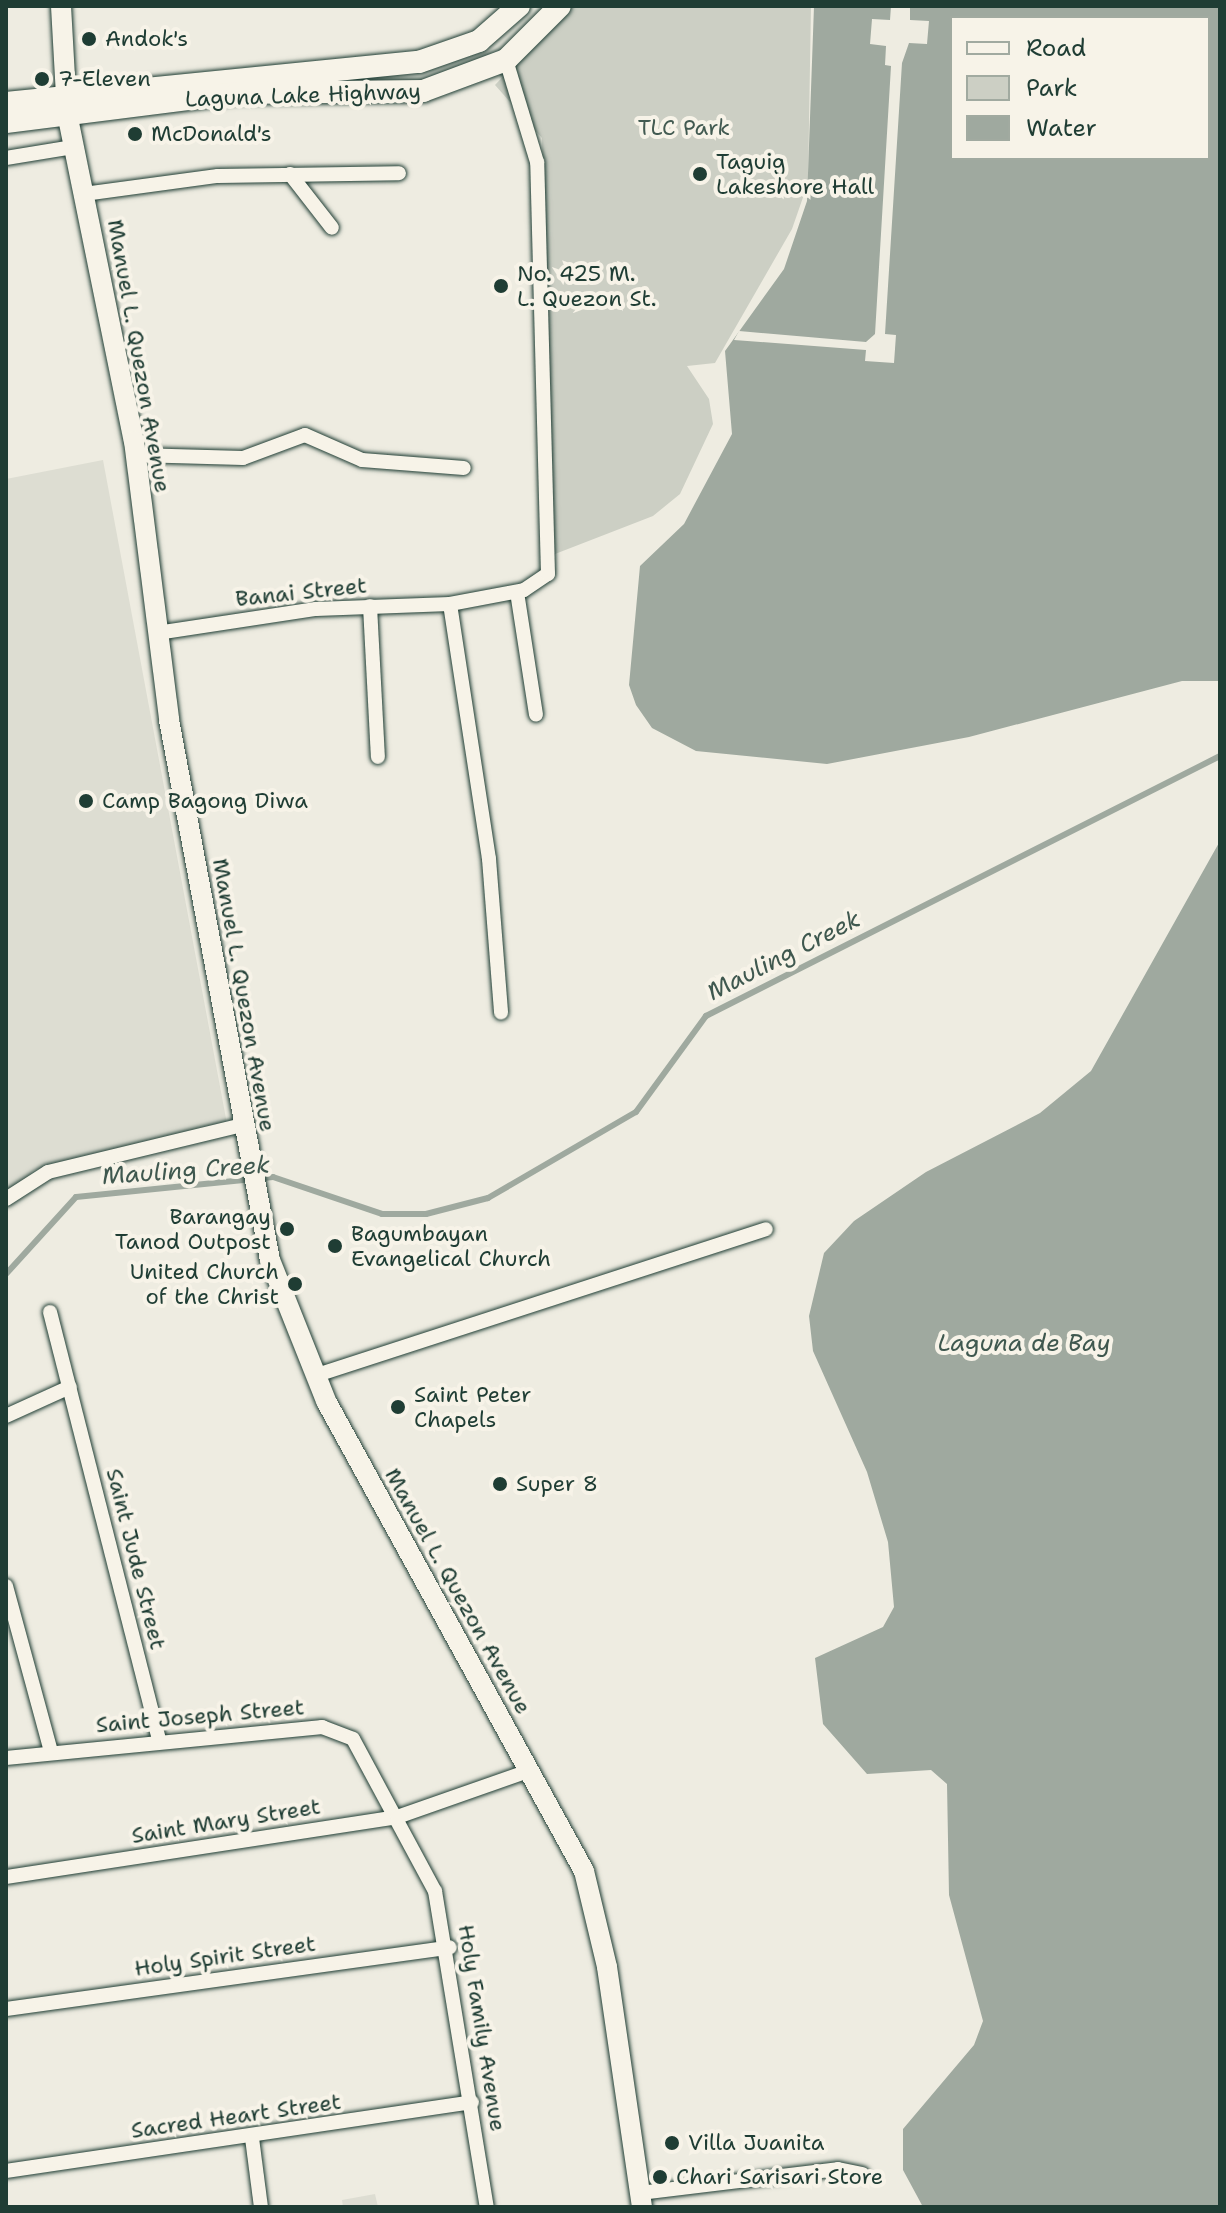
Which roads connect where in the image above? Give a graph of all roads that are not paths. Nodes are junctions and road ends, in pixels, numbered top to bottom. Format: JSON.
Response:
{"nodes":[{"id":1,"x":61,"y":6,"type":"edge"},
{"id":2,"x":519,"y":6,"type":"edge"},
{"id":3,"x":560,"y":6,"type":"edge"},
{"id":4,"x":506,"y":60,"type":"junction"},
{"id":5,"x":6,"y":103,"type":"edge"},
{"id":6,"x":66,"y":104,"type":"junction"},
{"id":7,"x":6,"y":122,"type":"edge"},
{"id":8,"x":73,"y":147,"type":"junction"},
{"id":9,"x":6,"y":158,"type":"edge"},
{"id":10,"x":399,"y":173,"type":"dead end"},
{"id":11,"x":289,"y":174,"type":"junction"},
{"id":12,"x":84,"y":194,"type":"junction"},
{"id":13,"x":332,"y":228,"type":"dead end"},
{"id":14,"x":136,"y":455,"type":"junction"},
{"id":15,"x":464,"y":468,"type":"dead end"},
{"id":16,"x":517,"y":592,"type":"junction"},
{"id":17,"x":450,"y":604,"type":"junction"},
{"id":18,"x":370,"y":606,"type":"junction"},
{"id":19,"x":157,"y":633,"type":"junction"},
{"id":20,"x":536,"y":715,"type":"dead end"},
{"id":21,"x":378,"y":757,"type":"dead end"},
{"id":22,"x":501,"y":1013,"type":"dead end"},
{"id":23,"x":244,"y":1130,"type":"junction"},
{"id":24,"x":6,"y":1199,"type":"edge"},
{"id":25,"x":766,"y":1229,"type":"dead end"},
{"id":26,"x":50,"y":1312,"type":"dead end"},
{"id":27,"x":314,"y":1376,"type":"junction"},
{"id":28,"x":70,"y":1387,"type":"junction"},
{"id":29,"x":6,"y":1416,"type":"edge"},
{"id":30,"x":6,"y":1586,"type":"edge"},
{"id":31,"x":159,"y":1741,"type":"junction"},
{"id":32,"x":51,"y":1752,"type":"junction"},
{"id":33,"x":6,"y":1758,"type":"edge"},
{"id":34,"x":531,"y":1770,"type":"junction"},
{"id":35,"x":397,"y":1817,"type":"junction"},
{"id":36,"x":6,"y":1877,"type":"edge"},
{"id":37,"x":450,"y":1947,"type":"junction"},
{"id":38,"x":6,"y":2009,"type":"edge"},
{"id":39,"x":472,"y":2102,"type":"junction"},
{"id":40,"x":252,"y":2138,"type":"junction"},
{"id":41,"x":6,"y":2171,"type":"edge"},
{"id":42,"x":862,"y":2174,"type":"dead end"},
{"id":43,"x":641,"y":2200,"type":"edge"},
{"id":44,"x":261,"y":2207,"type":"edge"},
{"id":45,"x":487,"y":2207,"type":"edge"}],
"edges":[{"from":1,"to":6,"type":"main road","name":"Manuel L. Quezon Avenue"},
{"from":2,"to":6,"type":"main road","name":"Laguna Lake Highway"},
{"from":3,"to":4,"type":"main road","name":"Laguna Lake Highway"},
{"from":4,"to":6,"type":"main road","name":"Laguna Lake Highway"},
{"from":4,"to":16,"type":"street"},
{"from":5,"to":6,"type":"main road"},
{"from":6,"to":7,"type":"main road"},
{"from":6,"to":8,"type":"main road","name":"Manuel L. Quezon Avenue"},
{"from":8,"to":9,"type":"street"},
{"from":8,"to":12,"type":"main road","name":"Manuel L. Quezon Avenue"},
{"from":10,"to":11,"type":"street"},
{"from":11,"to":12,"type":"street"},
{"from":11,"to":13,"type":"street"},
{"from":12,"to":14,"type":"main road","name":"Manuel L. Quezon Avenue"},
{"from":14,"to":15,"type":"street"},
{"from":14,"to":19,"type":"main road","name":"Manuel L. Quezon Avenue"},
{"from":16,"to":17,"type":"street","name":"Banai Street"},
{"from":16,"to":20,"type":"street"},
{"from":17,"to":18,"type":"street","name":"Banai Street"},
{"from":17,"to":22,"type":"street"},
{"from":18,"to":19,"type":"street","name":"Banai Street"},
{"from":18,"to":21,"type":"street"},
{"from":19,"to":23,"type":"main road","name":"Manuel L. Quezon Avenue"},
{"from":23,"to":24,"type":"street"},
{"from":23,"to":27,"type":"main road","name":"Manuel L. Quezon Avenue"},
{"from":25,"to":27,"type":"street"},
{"from":26,"to":28,"type":"street","name":"Saint Jude Street"},
{"from":27,"to":34,"type":"main road","name":"Manuel L. Quezon Avenue"},
{"from":28,"to":29,"type":"street"},
{"from":28,"to":31,"type":"street","name":"Saint Jude Street"},
{"from":30,"to":32,"type":"street"},
{"from":31,"to":32,"type":"street","name":"Saint Joseph Street"},
{"from":31,"to":35,"type":"street","name":"Saint Joseph Street"},
{"from":32,"to":33,"type":"street","name":"Saint Joseph Street"},
{"from":34,"to":35,"type":"street","name":"Saint Mary Street"},
{"from":34,"to":43,"type":"main road","name":"Manuel L. Quezon Avenue"},
{"from":35,"to":36,"type":"street","name":"Saint Mary Street"},
{"from":35,"to":37,"type":"street","name":"Holy Family Avenue"},
{"from":37,"to":38,"type":"street","name":"Holy Spirit Street"},
{"from":37,"to":39,"type":"street","name":"Holy Family Avenue"},
{"from":39,"to":40,"type":"street","name":"Sacred Heart Street"},
{"from":39,"to":45,"type":"street","name":"Holy Family Avenue"},
{"from":40,"to":41,"type":"street","name":"Sacred Heart Street"},
{"from":40,"to":44,"type":"street"},
{"from":42,"to":43,"type":"street"}]}
